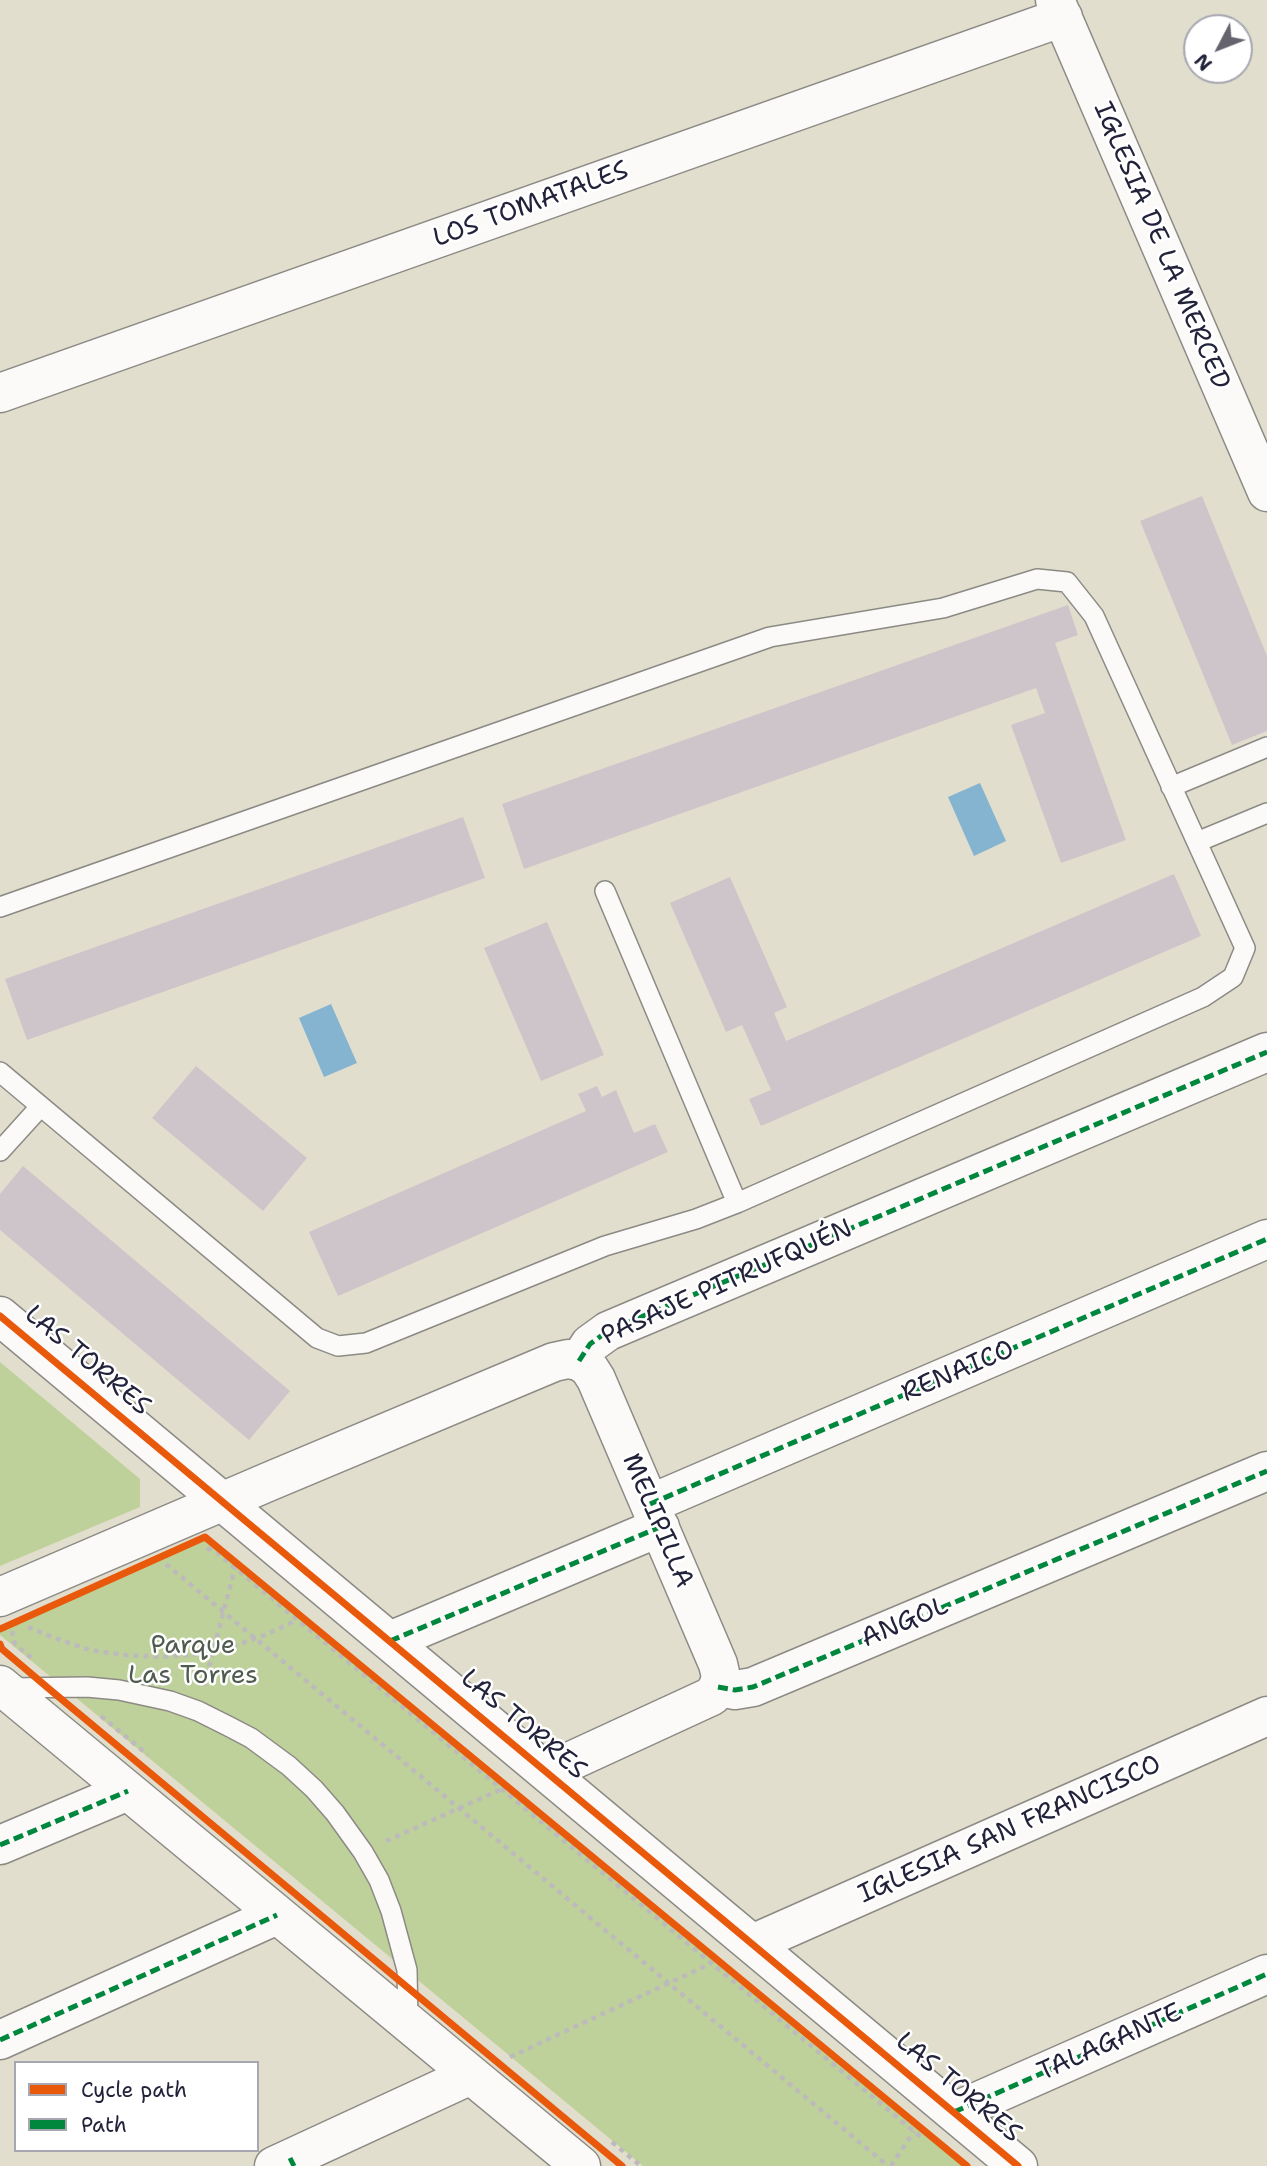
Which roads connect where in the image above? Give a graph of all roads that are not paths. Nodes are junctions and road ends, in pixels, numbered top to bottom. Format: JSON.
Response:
{"nodes":[{"id":1,"x":1059,"y":9,"type":"edge"},
{"id":2,"x":0,"y":393,"type":"edge"},
{"id":3,"x":1267,"y":492,"type":"edge"},
{"id":4,"x":1267,"y":747,"type":"edge"},
{"id":5,"x":1171,"y":787,"type":"junction"},
{"id":6,"x":1267,"y":813,"type":"edge"},
{"id":7,"x":1197,"y":842,"type":"junction"},
{"id":8,"x":605,"y":891,"type":"dead end"},
{"id":9,"x":0,"y":907,"type":"edge"},
{"id":10,"x":1267,"y":1052,"type":"edge"},
{"id":11,"x":1,"y":1076,"type":"edge"},
{"id":12,"x":40,"y":1107,"type":"junction"},
{"id":13,"x":0,"y":1151,"type":"edge"},
{"id":14,"x":737,"y":1203,"type":"junction"},
{"id":15,"x":1267,"y":1239,"type":"edge"},
{"id":16,"x":0,"y":1316,"type":"edge"},
{"id":17,"x":579,"y":1361,"type":"junction"},
{"id":18,"x":1267,"y":1471,"type":"edge"},
{"id":19,"x":223,"y":1502,"type":"junction"},
{"id":20,"x":655,"y":1516,"type":"junction"},
{"id":21,"x":9,"y":1616,"type":"edge"},
{"id":22,"x":390,"y":1641,"type":"junction"},
{"id":23,"x":2,"y":1687,"type":"edge"},
{"id":24,"x":718,"y":1687,"type":"junction"},
{"id":25,"x":1267,"y":1716,"type":"edge"},
{"id":26,"x":547,"y":1772,"type":"junction"},
{"id":27,"x":128,"y":1791,"type":"junction"},
{"id":28,"x":0,"y":1846,"type":"edge"},
{"id":29,"x":277,"y":1914,"type":"junction"},
{"id":30,"x":752,"y":1944,"type":"junction"},
{"id":31,"x":1267,"y":1974,"type":"edge"},
{"id":32,"x":408,"y":2024,"type":"junction"},
{"id":33,"x":0,"y":2040,"type":"edge"},
{"id":34,"x":471,"y":2075,"type":"junction"},
{"id":35,"x":934,"y":2128,"type":"junction"},
{"id":36,"x":286,"y":2163,"type":"edge"},
{"id":37,"x":581,"y":2166,"type":"edge"},
{"id":38,"x":1018,"y":2166,"type":"edge"}],
"edges":[{"from":1,"to":2,"type":"street","name":"LOS TOMATALES"},
{"from":1,"to":3,"type":"street","name":"IGLESIA DE LA MERCED"},
{"from":4,"to":5,"type":"lane"},
{"from":5,"to":7,"type":"lane"},
{"from":5,"to":9,"type":"lane"},
{"from":6,"to":7,"type":"lane"},
{"from":7,"to":14,"type":"lane"},
{"from":8,"to":14,"type":"lane"},
{"from":10,"to":17,"type":"street","name":"PASAJE PITRUFQUÉN"},
{"from":11,"to":12,"type":"lane"},
{"from":12,"to":13,"type":"lane"},
{"from":12,"to":14,"type":"lane"},
{"from":15,"to":20,"type":"street","name":"RENAICO"},
{"from":16,"to":19,"type":"street","name":"LAS TORRES"},
{"from":17,"to":19,"type":"street","name":"PASAJE PITRUFQUÉN"},
{"from":17,"to":20,"type":"street","name":"MELIPILLA"},
{"from":18,"to":24,"type":"street","name":"ANGOL"},
{"from":19,"to":21,"type":"street","name":"PASAJE PITRUFQUÉN"},
{"from":19,"to":22,"type":"street","name":"LAS TORRES"},
{"from":20,"to":22,"type":"street","name":"RENAICO"},
{"from":20,"to":24,"type":"street","name":"MELIPILLA"},
{"from":22,"to":26,"type":"street","name":"LAS TORRES"},
{"from":23,"to":27,"type":"street"},
{"from":23,"to":32,"type":"lane"},
{"from":24,"to":26,"type":"street"},
{"from":25,"to":30,"type":"street","name":"IGLESIA SAN FRANCISCO"},
{"from":26,"to":30,"type":"street","name":"LAS TORRES"},
{"from":27,"to":28,"type":"street"},
{"from":27,"to":29,"type":"street"},
{"from":29,"to":32,"type":"street"},
{"from":29,"to":33,"type":"street"},
{"from":30,"to":35,"type":"street","name":"LAS TORRES"},
{"from":31,"to":35,"type":"street","name":"TALAGANTE"},
{"from":32,"to":34,"type":"street"},
{"from":34,"to":36,"type":"street"},
{"from":34,"to":37,"type":"street"},
{"from":35,"to":38,"type":"street","name":"LAS TORRES"}]}
